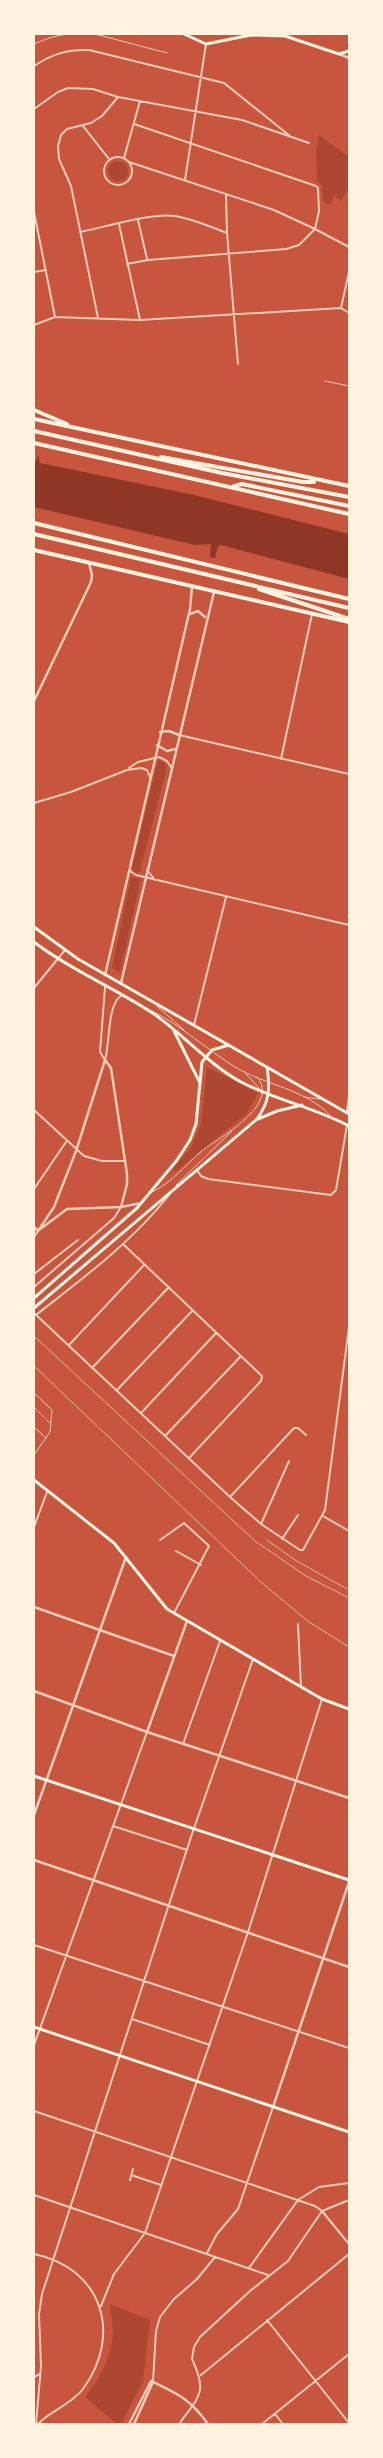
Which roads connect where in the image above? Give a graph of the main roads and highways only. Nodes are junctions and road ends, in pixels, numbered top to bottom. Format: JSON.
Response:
{"nodes":[{"id":1,"x":184,"y":34,"type":"edge"},
{"id":2,"x":349,"y":51,"type":"edge"},
{"id":3,"x":34,"y":410,"type":"edge"},
{"id":4,"x":34,"y":419,"type":"edge"},
{"id":5,"x":71,"y":427,"type":"junction"},
{"id":6,"x":34,"y":431,"type":"edge"},
{"id":7,"x":34,"y":443,"type":"edge"},
{"id":8,"x":148,"y":456,"type":"junction"},
{"id":9,"x":322,"y":482,"type":"junction"},
{"id":10,"x":230,"y":486,"type":"junction"},
{"id":11,"x":349,"y":486,"type":"edge"},
{"id":12,"x":349,"y":497,"type":"edge"},
{"id":13,"x":349,"y":506,"type":"edge"},
{"id":14,"x":349,"y":514,"type":"edge"},
{"id":15,"x":34,"y":523,"type":"edge"},
{"id":16,"x":34,"y":534,"type":"edge"},
{"id":17,"x":34,"y":550,"type":"edge"},
{"id":18,"x":255,"y":586,"type":"junction"},
{"id":19,"x":349,"y":599,"type":"edge"},
{"id":20,"x":349,"y":608,"type":"edge"},
{"id":21,"x":349,"y":621,"type":"edge"},
{"id":22,"x":34,"y":927,"type":"edge"},
{"id":23,"x":34,"y":943,"type":"edge"},
{"id":24,"x":172,"y":1028,"type":"junction"},
{"id":25,"x":230,"y":1045,"type":"junction"},
{"id":26,"x":205,"y":1057,"type":"junction"},
{"id":27,"x":267,"y":1067,"type":"junction"},
{"id":28,"x":199,"y":1082,"type":"junction"},
{"id":29,"x":269,"y":1094,"type":"junction"},
{"id":30,"x":302,"y":1105,"type":"junction"},
{"id":31,"x":348,"y":1114,"type":"edge"},
{"id":32,"x":257,"y":1119,"type":"junction"},
{"id":33,"x":348,"y":1126,"type":"edge"},
{"id":34,"x":34,"y":1298,"type":"edge"},
{"id":35,"x":34,"y":1308,"type":"edge"},
{"id":36,"x":34,"y":1480,"type":"edge"},
{"id":37,"x":349,"y":1709,"type":"edge"},
{"id":38,"x":34,"y":1776,"type":"edge"},
{"id":39,"x":349,"y":1881,"type":"edge"},
{"id":40,"x":34,"y":2027,"type":"edge"},
{"id":41,"x":349,"y":2132,"type":"edge"}],
"edges":[{"from":1,"to":2,"type":"main road"},
{"from":3,"to":5,"type":"highway"},
{"from":4,"to":5,"type":"highway"},
{"from":5,"to":9,"type":"highway"},
{"from":6,"to":8,"type":"highway"},
{"from":7,"to":10,"type":"highway"},
{"from":8,"to":9,"type":"highway"},
{"from":8,"to":12,"type":"highway"},
{"from":9,"to":11,"type":"highway"},
{"from":10,"to":13,"type":"highway"},
{"from":10,"to":14,"type":"highway"},
{"from":15,"to":19,"type":"highway"},
{"from":16,"to":18,"type":"highway"},
{"from":17,"to":21,"type":"highway"},
{"from":18,"to":20,"type":"highway"},
{"from":18,"to":21,"type":"highway"},
{"from":22,"to":25,"type":"main road"},
{"from":23,"to":24,"type":"main road"},
{"from":24,"to":26,"type":"main road"},
{"from":24,"to":28,"type":"main road"},
{"from":25,"to":26,"type":"main road"},
{"from":25,"to":27,"type":"main road"},
{"from":26,"to":28,"type":"main road"},
{"from":26,"to":29,"type":"main road"},
{"from":27,"to":29,"type":"main road"},
{"from":27,"to":31,"type":"main road"},
{"from":28,"to":34,"type":"main road"},
{"from":29,"to":30,"type":"main road"},
{"from":29,"to":32,"type":"main road"},
{"from":30,"to":32,"type":"main road"},
{"from":30,"to":33,"type":"main road"},
{"from":32,"to":35,"type":"main road"},
{"from":36,"to":37,"type":"main road"},
{"from":38,"to":39,"type":"main road"},
{"from":40,"to":41,"type":"main road"}]}
